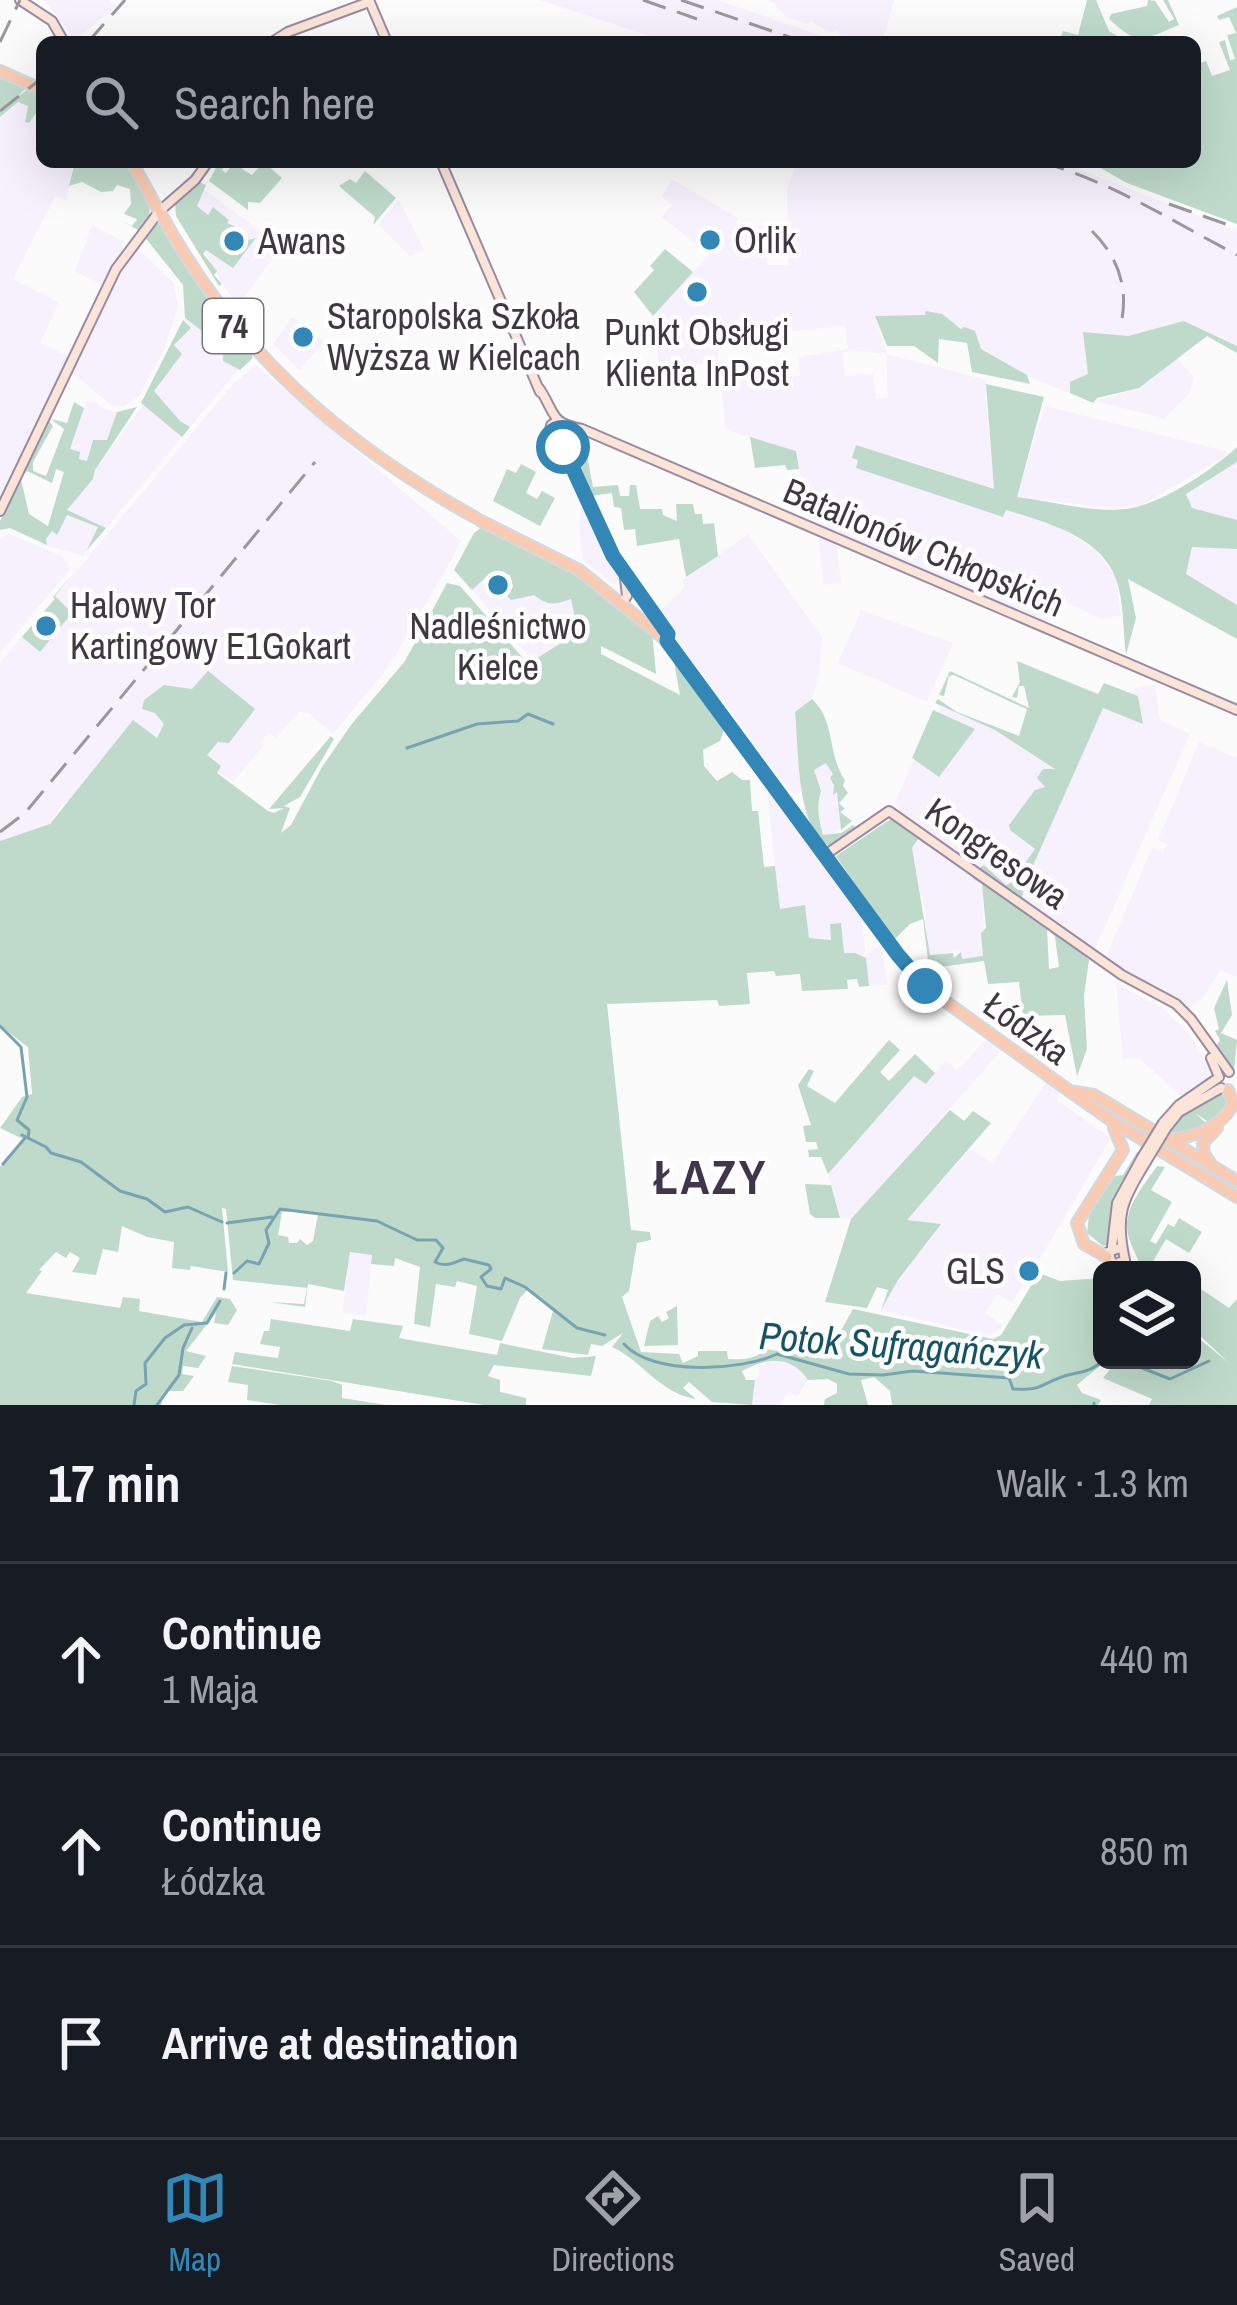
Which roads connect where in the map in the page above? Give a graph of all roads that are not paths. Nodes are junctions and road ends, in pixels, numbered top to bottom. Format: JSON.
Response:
{"nodes":[{"id":1,"x":20,"y":0,"type":"edge"},
{"id":2,"x":369,"y":1,"type":"edge"},
{"id":3,"x":61,"y":36,"type":"edge"},
{"id":4,"x":282,"y":36,"type":"edge"},
{"id":5,"x":384,"y":36,"type":"edge"},
{"id":6,"x":0,"y":70,"type":"edge"},
{"id":7,"x":36,"y":87,"type":"edge"},
{"id":8,"x":136,"y":168,"type":"edge"},
{"id":9,"x":204,"y":168,"type":"edge"},
{"id":10,"x":443,"y":168,"type":"edge"},
{"id":11,"x":160,"y":210,"type":"junction"},
{"id":12,"x":559,"y":429,"type":"junction"},
{"id":13,"x":0,"y":511,"type":"edge"},
{"id":14,"x":625,"y":581,"type":"junction"},
{"id":15,"x":623,"y":602,"type":"junction"},
{"id":16,"x":667,"y":641,"type":"junction"},
{"id":17,"x":1237,"y":710,"type":"edge"},
{"id":18,"x":825,"y":855,"type":"junction"},
{"id":19,"x":1230,"y":1082,"type":"edge"},
{"id":20,"x":1072,"y":1093,"type":"junction"},
{"id":21,"x":1237,"y":1108,"type":"edge"},
{"id":22,"x":1221,"y":1124,"type":"junction"},
{"id":23,"x":1114,"y":1128,"type":"junction"},
{"id":24,"x":1206,"y":1131,"type":"junction"},
{"id":25,"x":1165,"y":1139,"type":"junction"},
{"id":26,"x":1156,"y":1153,"type":"junction"},
{"id":27,"x":1219,"y":1170,"type":"junction"},
{"id":28,"x":1111,"y":1174,"type":"junction"},
{"id":29,"x":1237,"y":1193,"type":"edge"},
{"id":30,"x":1112,"y":1251,"type":"joint"}],
"edges":[{"from":1,"to":3,"type":"street"},
{"from":2,"to":4,"type":"street"},
{"from":2,"to":5,"type":"street"},
{"from":6,"to":7,"type":"main road"},
{"from":8,"to":11,"type":"main road","name":"Łódzka","number":"74"},
{"from":9,"to":11,"type":"street"},
{"from":10,"to":12,"type":"street"},
{"from":11,"to":13,"type":"street"},
{"from":11,"to":15,"type":"main road","name":"Łódzka","number":"74"},
{"from":12,"to":14,"type":"street"},
{"from":12,"to":17,"type":"street","name":"Batalionów Chłopskich"},
{"from":14,"to":15,"type":"street"},
{"from":14,"to":16,"type":"street"},
{"from":15,"to":16,"type":"main road","name":"Łódzka","number":"74"},
{"from":16,"to":18,"type":"main road","name":"Łódzka","number":"74"},
{"from":18,"to":19,"type":"street","name":"Kongresowa"},
{"from":18,"to":20,"type":"main road","name":"Łódzka","number":"74"},
{"from":19,"to":22,"type":"main road"},
{"from":19,"to":30,"type":"street","bridge":true},
{"from":20,"to":23,"type":"main road"},
{"from":20,"to":25,"type":"main road"},
{"from":20,"to":29,"type":"main road","name":"Łódzka","number":"74"},
{"from":21,"to":22,"type":"main road"},
{"from":22,"to":24,"type":"main road"},
{"from":23,"to":26,"type":"main road"},
{"from":23,"to":28,"type":"main road"},
{"from":24,"to":25,"type":"main road"},
{"from":24,"to":27,"type":"main road"},
{"from":25,"to":27,"type":"main road"},
{"from":26,"to":28,"type":"main road"},
{"from":26,"to":29,"type":"main road"},
{"from":27,"to":29,"type":"main road"},
{"from":28,"to":30,"type":"main road"}]}
